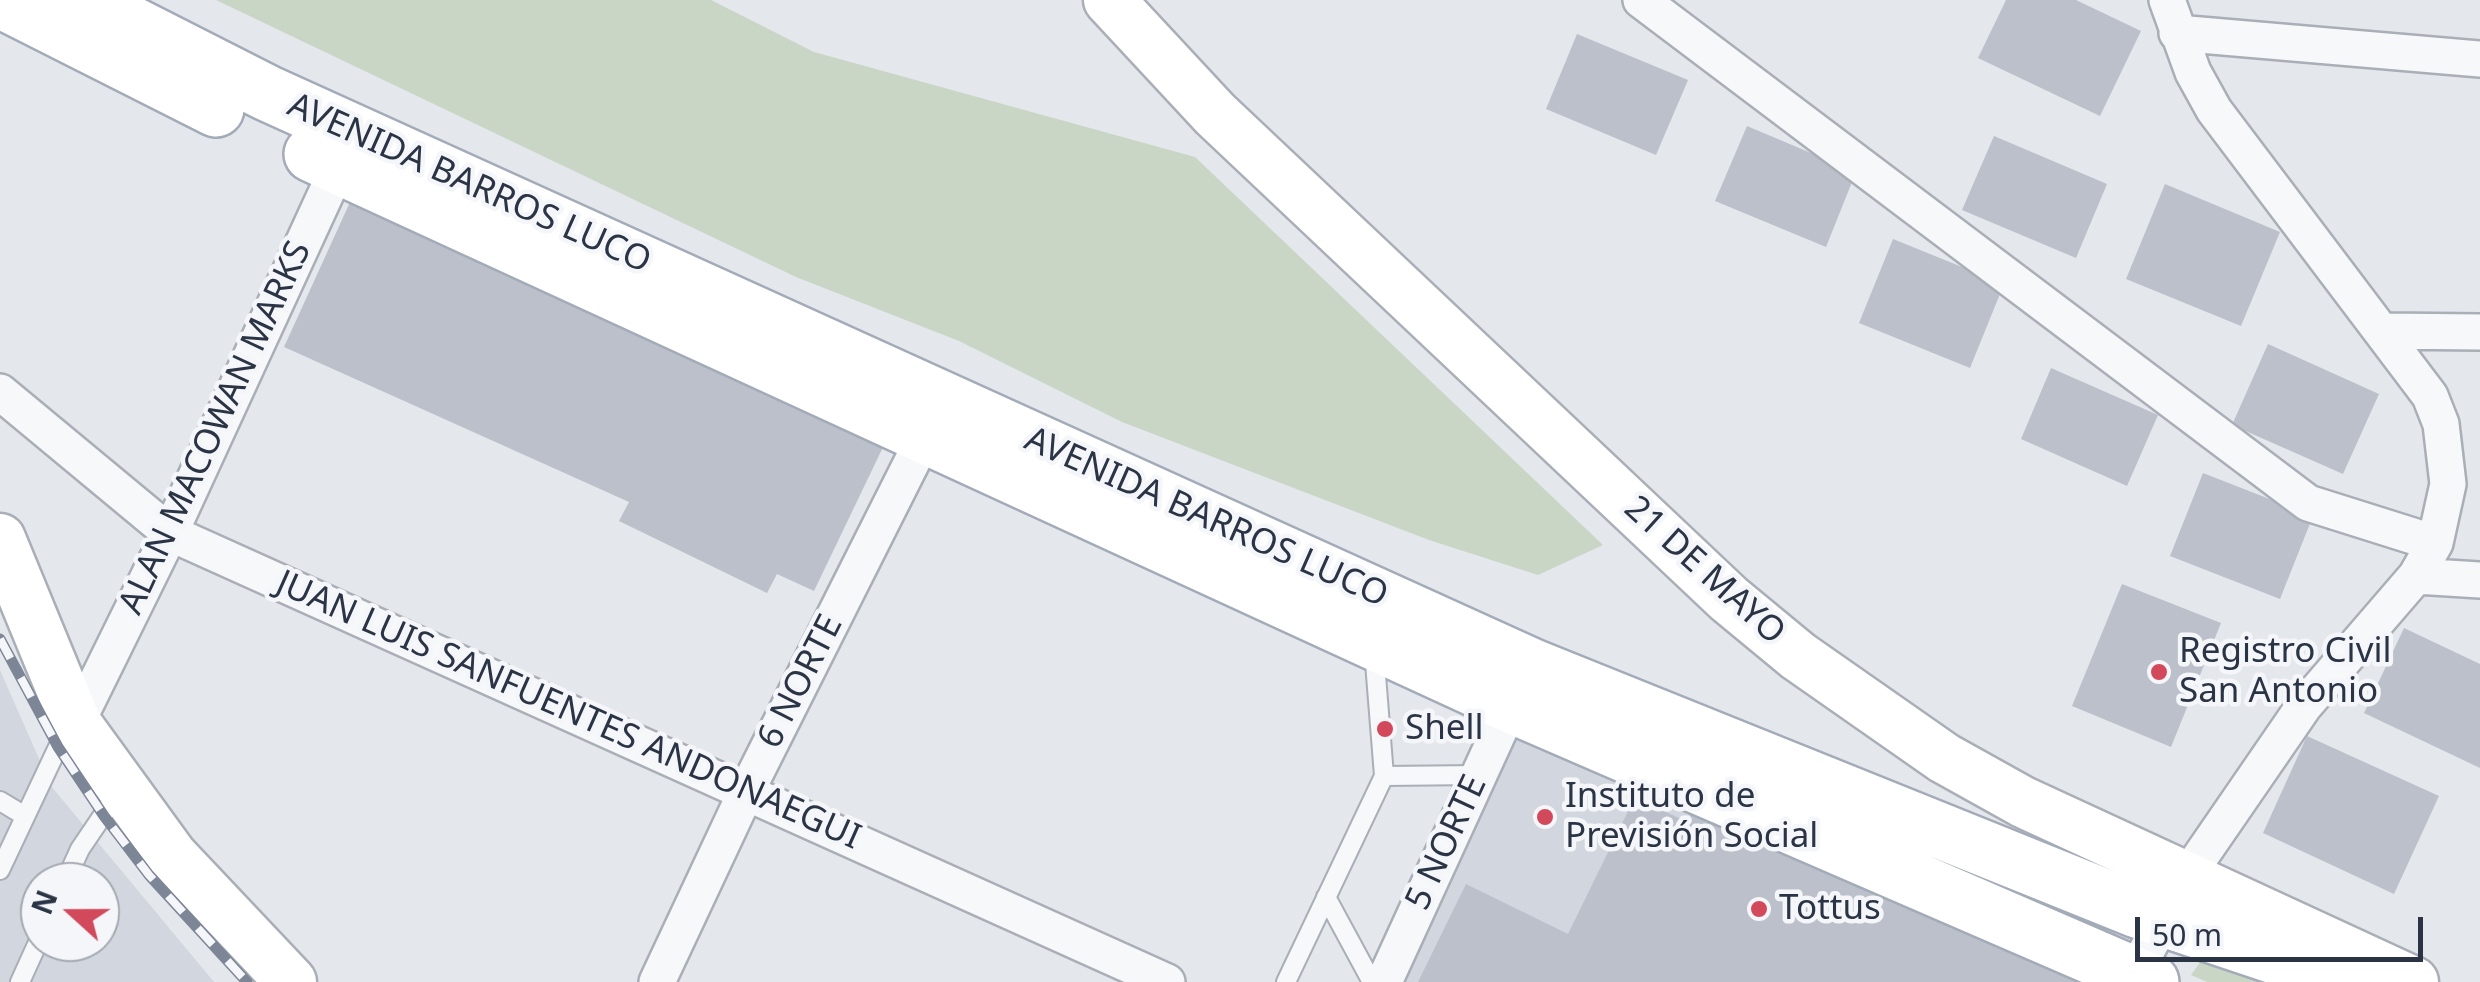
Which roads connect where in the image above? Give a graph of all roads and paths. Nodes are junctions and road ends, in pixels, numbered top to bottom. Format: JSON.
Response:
{"nodes":[{"id":1,"x":0,"y":0,"type":"edge"},
{"id":2,"x":84,"y":0,"type":"edge"},
{"id":3,"x":1109,"y":0,"type":"edge"},
{"id":4,"x":1641,"y":0,"type":"edge"},
{"id":5,"x":2172,"y":17,"type":"edge"},
{"id":6,"x":2480,"y":58,"type":"edge"},
{"id":7,"x":346,"y":149,"type":"junction"},
{"id":8,"x":2385,"y":331,"type":"junction"},
{"id":9,"x":2480,"y":332,"type":"edge"},
{"id":10,"x":0,"y":392,"type":"edge"},
{"id":11,"x":924,"y":438,"type":"junction"},
{"id":12,"x":170,"y":533,"type":"junction"},
{"id":13,"x":0,"y":539,"type":"edge"},
{"id":14,"x":2434,"y":542,"type":"junction"},
{"id":15,"x":2416,"y":576,"type":"junction"},
{"id":16,"x":2480,"y":580,"type":"edge"},
{"id":17,"x":1373,"y":642,"type":"junction"},
{"id":18,"x":1511,"y":704,"type":"junction"},
{"id":19,"x":76,"y":724,"type":"junction"},
{"id":20,"x":1478,"y":775,"type":"junction"},
{"id":21,"x":1384,"y":776,"type":"junction"},
{"id":22,"x":120,"y":789,"type":"junction"},
{"id":23,"x":747,"y":790,"type":"junction"},
{"id":24,"x":0,"y":801,"type":"edge"},
{"id":25,"x":25,"y":816,"type":"junction"},
{"id":26,"x":74,"y":862,"type":"edge"},
{"id":27,"x":0,"y":870,"type":"edge"},
{"id":28,"x":1326,"y":897,"type":"junction"},
{"id":29,"x":2175,"y":899,"type":"junction"},
{"id":30,"x":2138,"y":979,"type":"edge"},
{"id":31,"x":291,"y":982,"type":"edge"},
{"id":32,"x":657,"y":982,"type":"edge"},
{"id":33,"x":1166,"y":982,"type":"edge"},
{"id":34,"x":1286,"y":982,"type":"edge"},
{"id":35,"x":1372,"y":982,"type":"edge"},
{"id":36,"x":1384,"y":982,"type":"edge"},
{"id":37,"x":2352,"y":982,"type":"edge"},
{"id":38,"x":2413,"y":982,"type":"edge"}],
"edges":[{"from":1,"to":7,"type":"main road","name":"AVENIDA BARROS LUCO"},
{"from":2,"to":7,"type":"main road","name":"AVENIDA BARROS LUCO"},
{"from":3,"to":29,"type":"street","name":"21 DE MAYO"},
{"from":4,"to":14,"type":"street"},
{"from":5,"to":6,"type":"street"},
{"from":5,"to":8,"type":"street"},
{"from":7,"to":11,"type":"main road","name":"AVENIDA BARROS LUCO"},
{"from":7,"to":12,"type":"street","name":"ALAN MACOWAN MARKS"},
{"from":7,"to":29,"type":"main road","name":"AVENIDA BARROS LUCO"},
{"from":8,"to":9,"type":"street"},
{"from":8,"to":14,"type":"street"},
{"from":10,"to":12,"type":"street","name":"JUAN LUIS SANFUENTES ANDONAEGUI"},
{"from":11,"to":17,"type":"main road","name":"AVENIDA BARROS LUCO"},
{"from":11,"to":23,"type":"street","name":"6 NORTE"},
{"from":12,"to":19,"type":"street","name":"ALAN MACOWAN MARKS"},
{"from":12,"to":23,"type":"street","name":"JUAN LUIS SANFUENTES ANDONAEGUI"},
{"from":13,"to":19,"type":"street"},
{"from":14,"to":15,"type":"street"},
{"from":15,"to":16,"type":"street"},
{"from":15,"to":29,"type":"street"},
{"from":17,"to":18,"type":"main road","name":"AVENIDA BARROS LUCO"},
{"from":17,"to":21,"type":"lane"},
{"from":18,"to":20,"type":"street","name":"5 NORTE"},
{"from":18,"to":30,"type":"main road","name":"AVENIDA BARROS LUCO"},
{"from":19,"to":22,"type":"street"},
{"from":19,"to":25,"type":"lane"},
{"from":20,"to":21,"type":"lane"},
{"from":20,"to":36,"type":"street","name":"5 NORTE"},
{"from":21,"to":28,"type":"lane"},
{"from":22,"to":26,"type":"lane"},
{"from":22,"to":31,"type":"street"},
{"from":23,"to":32,"type":"street","name":"6 NORTE"},
{"from":23,"to":33,"type":"street","name":"JUAN LUIS SANFUENTES ANDONAEGUI"},
{"from":24,"to":25,"type":"lane"},
{"from":25,"to":27,"type":"lane"},
{"from":28,"to":34,"type":"lane"},
{"from":28,"to":35,"type":"lane"},
{"from":29,"to":30,"type":"street"},
{"from":29,"to":37,"type":"main road","name":"AVENIDA BARROS LUCO"},
{"from":29,"to":38,"type":"street","name":"21 DE MAYO"}]}
